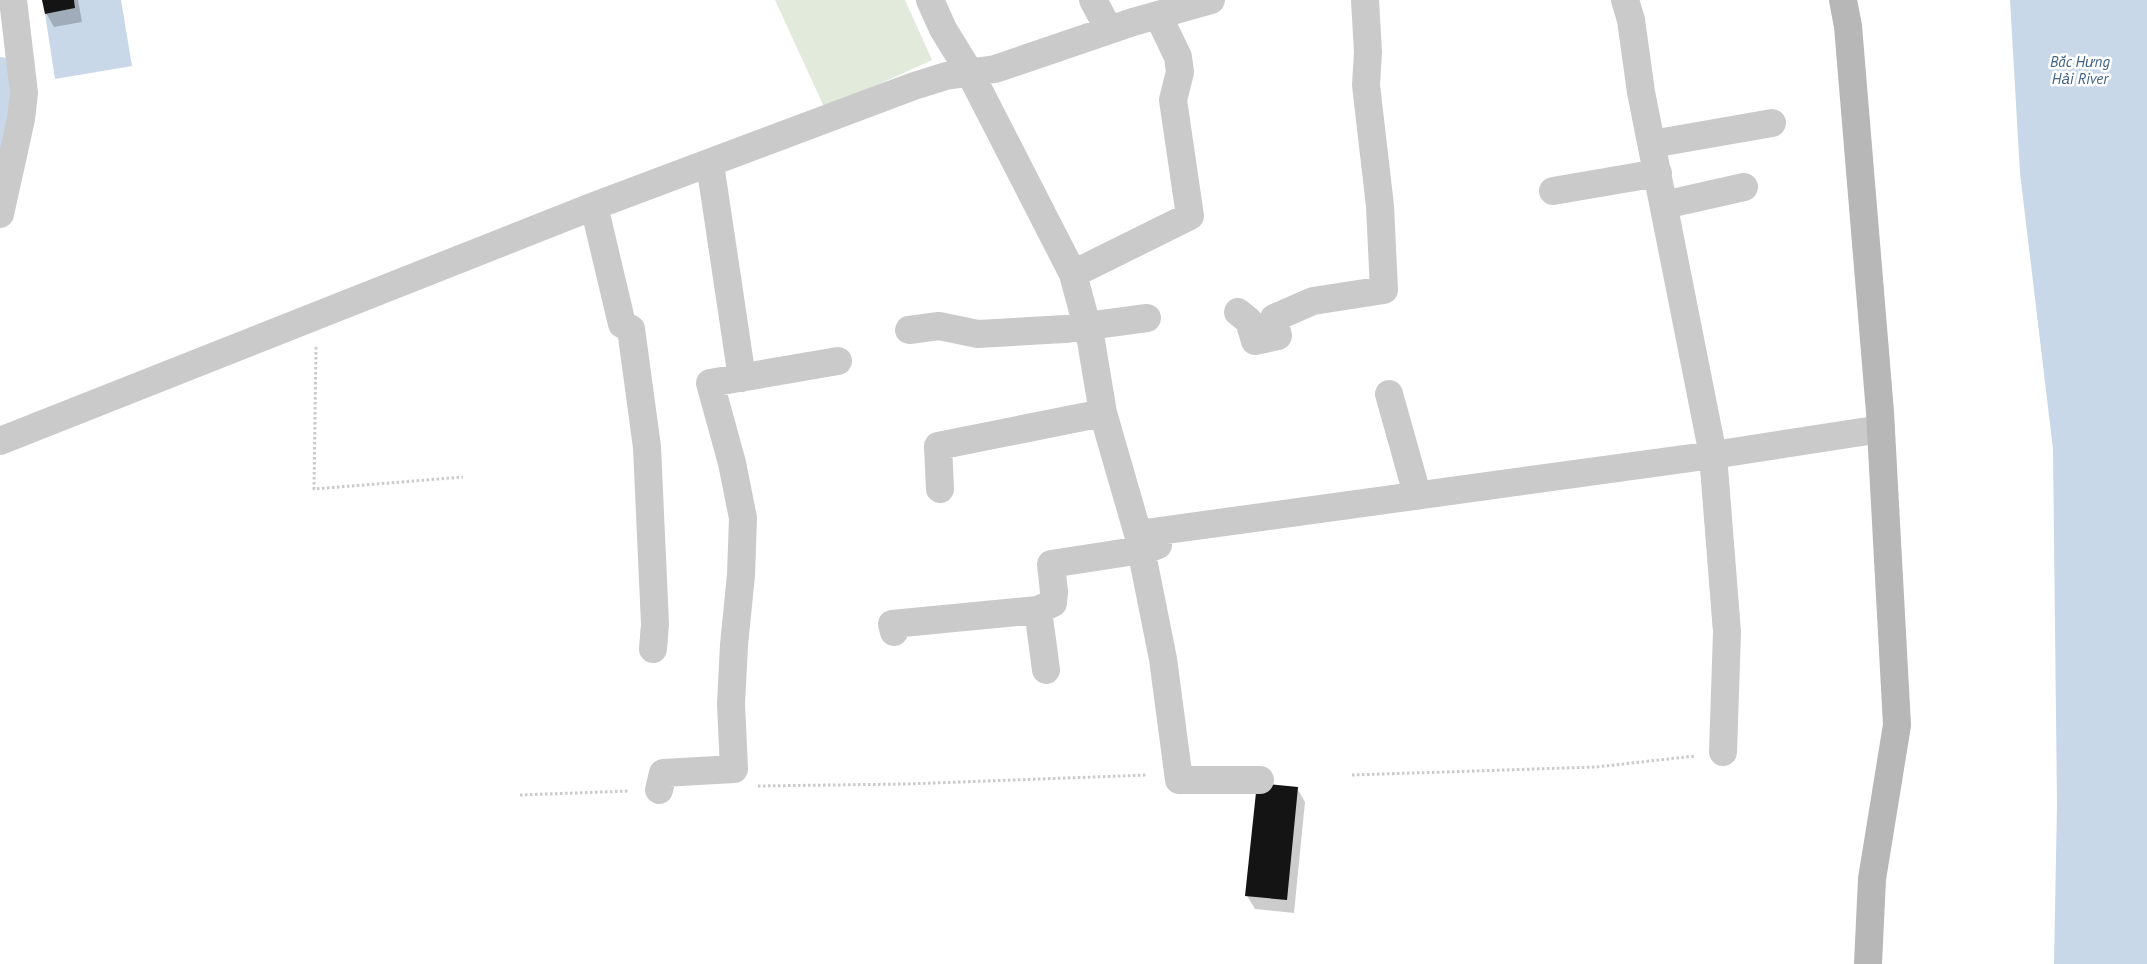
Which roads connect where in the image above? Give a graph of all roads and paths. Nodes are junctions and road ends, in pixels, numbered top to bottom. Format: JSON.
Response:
{"nodes":[{"id":1,"x":14,"y":0,"type":"edge"},
{"id":2,"x":930,"y":0,"type":"edge"},
{"id":3,"x":1093,"y":0,"type":"edge"},
{"id":4,"x":1211,"y":0,"type":"edge"},
{"id":5,"x":1365,"y":0,"type":"edge"},
{"id":6,"x":1625,"y":0,"type":"edge"},
{"id":7,"x":1842,"y":0,"type":"edge"},
{"id":8,"x":1158,"y":15,"type":"junction"},
{"id":9,"x":1109,"y":30,"type":"junction"},
{"id":10,"x":970,"y":73,"type":"junction"},
{"id":11,"x":1772,"y":123,"type":"dead end"},
{"id":12,"x":1652,"y":144,"type":"junction"},
{"id":13,"x":710,"y":164,"type":"junction"},
{"id":14,"x":1658,"y":172,"type":"junction"},
{"id":15,"x":1744,"y":188,"type":"dead end"},
{"id":16,"x":1553,"y":191,"type":"dead end"},
{"id":17,"x":1664,"y":205,"type":"junction"},
{"id":18,"x":594,"y":206,"type":"junction"},
{"id":19,"x":0,"y":214,"type":"edge"},
{"id":20,"x":1073,"y":274,"type":"junction"},
{"id":21,"x":1238,"y":312,"type":"dead end"},
{"id":22,"x":316,"y":317,"type":"junction"},
{"id":23,"x":1147,"y":318,"type":"dead end"},
{"id":24,"x":1087,"y":326,"type":"junction"},
{"id":25,"x":909,"y":330,"type":"dead end"},
{"id":26,"x":838,"y":361,"type":"dead end"},
{"id":27,"x":742,"y":378,"type":"junction"},
{"id":28,"x":1389,"y":394,"type":"dead end"},
{"id":29,"x":1103,"y":413,"type":"junction"},
{"id":30,"x":1881,"y":429,"type":"junction"},
{"id":31,"x":0,"y":441,"type":"edge"},
{"id":32,"x":1713,"y":455,"type":"junction"},
{"id":33,"x":463,"y":477,"type":"dead end"},
{"id":34,"x":940,"y":489,"type":"dead end"},
{"id":35,"x":1418,"y":494,"type":"junction"},
{"id":36,"x":1147,"y":538,"type":"junction"},
{"id":37,"x":1038,"y":610,"type":"junction"},
{"id":38,"x":894,"y":632,"type":"dead end"},
{"id":39,"x":653,"y":649,"type":"dead end"},
{"id":40,"x":1046,"y":670,"type":"dead end"},
{"id":41,"x":1723,"y":752,"type":"joint"},
{"id":42,"x":1178,"y":773,"type":"junction"},
{"id":43,"x":1352,"y":776,"type":"dead end"},
{"id":44,"x":1260,"y":780,"type":"dead end"},
{"id":45,"x":757,"y":786,"type":"dead end"},
{"id":46,"x":659,"y":790,"type":"joint"},
{"id":47,"x":520,"y":795,"type":"dead end"},
{"id":48,"x":1868,"y":964,"type":"edge"}],
"edges":[{"from":1,"to":19,"type":"street"},
{"from":2,"to":10,"type":"street"},
{"from":3,"to":9,"type":"street"},
{"from":4,"to":8,"type":"street"},
{"from":5,"to":21,"type":"street"},
{"from":6,"to":12,"type":"street"},
{"from":7,"to":30,"type":"main road"},
{"from":8,"to":9,"type":"street"},
{"from":8,"to":20,"type":"street"},
{"from":9,"to":10,"type":"street"},
{"from":10,"to":13,"type":"street"},
{"from":10,"to":20,"type":"street"},
{"from":11,"to":12,"type":"street"},
{"from":12,"to":14,"type":"street"},
{"from":13,"to":18,"type":"street"},
{"from":13,"to":27,"type":"street"},
{"from":14,"to":16,"type":"street"},
{"from":14,"to":17,"type":"street"},
{"from":15,"to":17,"type":"street"},
{"from":17,"to":32,"type":"street"},
{"from":18,"to":22,"type":"street"},
{"from":18,"to":39,"type":"street"},
{"from":20,"to":24,"type":"street"},
{"from":22,"to":31,"type":"street"},
{"from":22,"to":33,"type":"path"},
{"from":23,"to":24,"type":"street"},
{"from":24,"to":25,"type":"street"},
{"from":24,"to":29,"type":"street"},
{"from":26,"to":27,"type":"street"},
{"from":27,"to":46,"type":"street"},
{"from":28,"to":35,"type":"street"},
{"from":29,"to":34,"type":"street"},
{"from":29,"to":36,"type":"street"},
{"from":30,"to":32,"type":"street"},
{"from":30,"to":48,"type":"main road"},
{"from":32,"to":35,"type":"street"},
{"from":32,"to":41,"type":"street"},
{"from":35,"to":36,"type":"street"},
{"from":36,"to":37,"type":"street"},
{"from":36,"to":42,"type":"street"},
{"from":37,"to":38,"type":"street"},
{"from":37,"to":40,"type":"street"},
{"from":41,"to":43,"type":"path"},
{"from":42,"to":44,"type":"street"},
{"from":42,"to":45,"type":"path"},
{"from":46,"to":47,"type":"path"}]}
